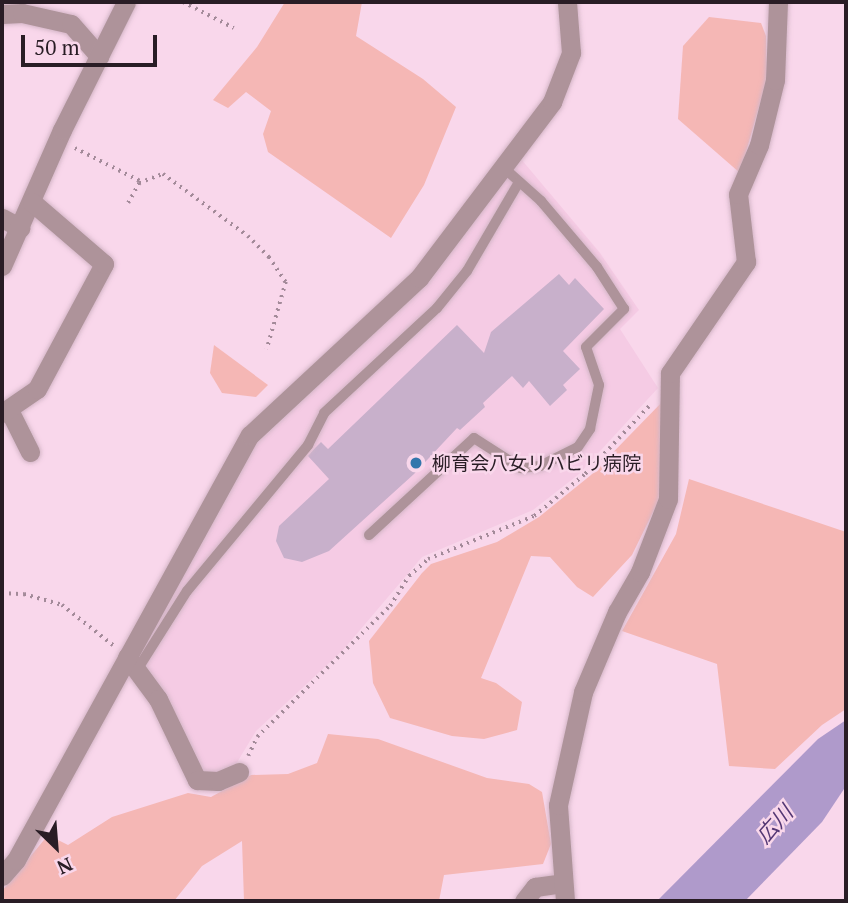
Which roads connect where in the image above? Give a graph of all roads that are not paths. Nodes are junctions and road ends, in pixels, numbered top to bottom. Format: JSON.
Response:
{"nodes":[{"id":1,"x":126,"y":2,"type":"edge"},
{"id":2,"x":567,"y":2,"type":"edge"},
{"id":3,"x":778,"y":2,"type":"edge"},
{"id":4,"x":2,"y":14,"type":"edge"},
{"id":5,"x":99,"y":56,"type":"junction"},
{"id":6,"x":503,"y":167,"type":"junction"},
{"id":7,"x":519,"y":182,"type":"junction"},
{"id":8,"x":32,"y":202,"type":"junction"},
{"id":9,"x":2,"y":218,"type":"edge"},
{"id":10,"x":20,"y":228,"type":"junction"},
{"id":11,"x":2,"y":266,"type":"edge"},
{"id":12,"x":5,"y":411,"type":"edge"},
{"id":13,"x":30,"y":452,"type":"dead end"},
{"id":14,"x":369,"y":535,"type":"dead end"},
{"id":15,"x":132,"y":663,"type":"junction"},
{"id":16,"x":239,"y":772,"type":"road end"},
{"id":17,"x":2,"y":876,"type":"edge"},
{"id":18,"x":564,"y":892,"type":"edge"},
{"id":19,"x":524,"y":901,"type":"edge"}],
"edges":[{"from":1,"to":5,"type":"street"},
{"from":2,"to":6,"type":"street"},
{"from":3,"to":18,"type":"street"},
{"from":4,"to":5,"type":"street"},
{"from":5,"to":8,"type":"street"},
{"from":6,"to":7,"type":"lane"},
{"from":6,"to":15,"type":"street"},
{"from":7,"to":14,"type":"lane"},
{"from":7,"to":15,"type":"lane"},
{"from":8,"to":10,"type":"street"},
{"from":8,"to":12,"type":"street"},
{"from":9,"to":10,"type":"street"},
{"from":10,"to":11,"type":"street"},
{"from":12,"to":13,"type":"street"},
{"from":15,"to":16,"type":"street"},
{"from":15,"to":17,"type":"street"},
{"from":18,"to":19,"type":"street"}]}
